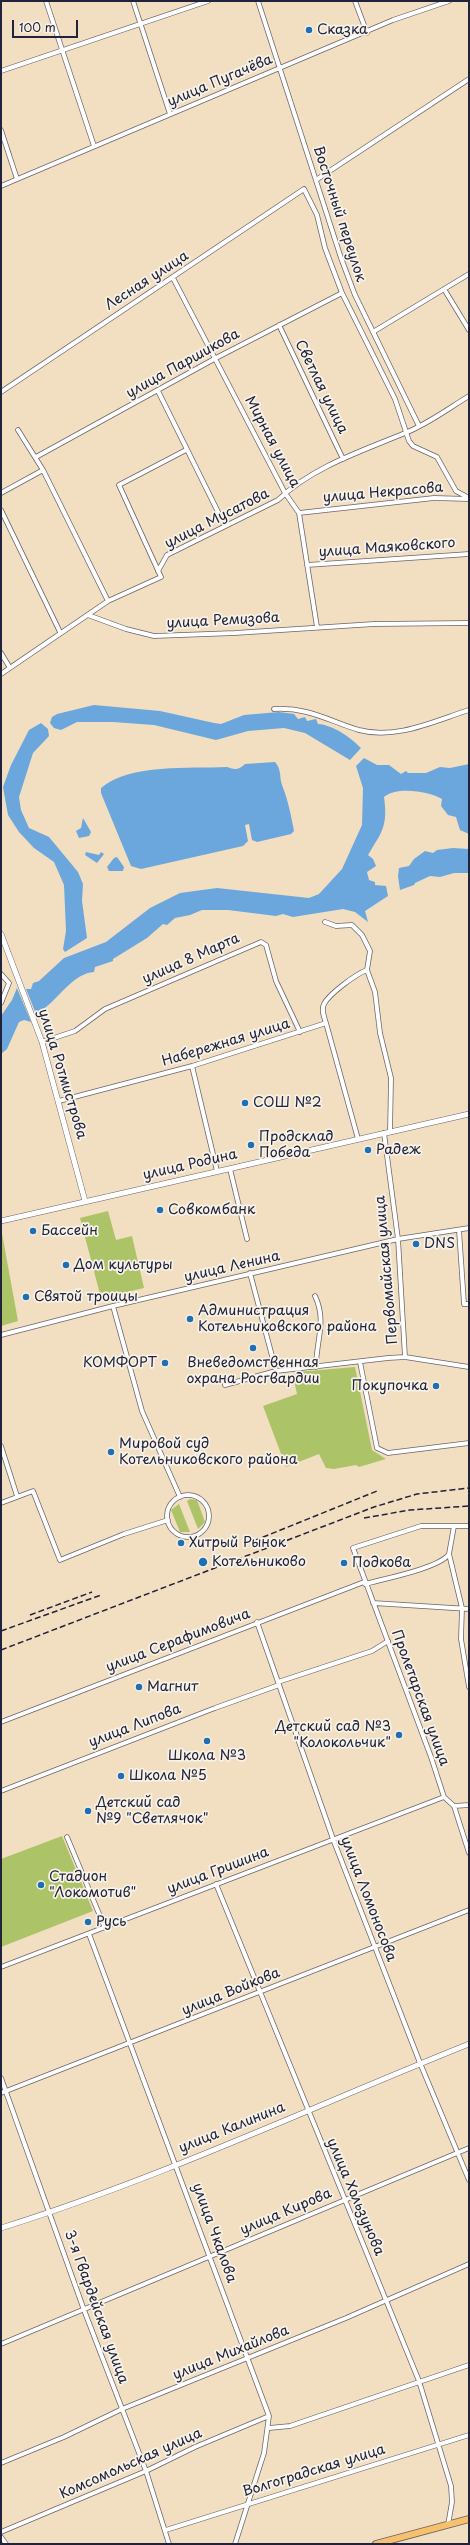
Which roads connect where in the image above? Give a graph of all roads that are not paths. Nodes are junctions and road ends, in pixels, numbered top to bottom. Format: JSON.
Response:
{"nodes":[{"id":1,"x":46,"y":1,"type":"edge"},
{"id":2,"x":134,"y":1,"type":"edge"},
{"id":3,"x":208,"y":1,"type":"edge"},
{"id":4,"x":258,"y":1,"type":"edge"},
{"id":5,"x":355,"y":1,"type":"edge"},
{"id":6,"x":449,"y":1,"type":"edge"},
{"id":7,"x":443,"y":2,"type":"edge"},
{"id":8,"x":141,"y":25,"type":"junction"},
{"id":9,"x":366,"y":33,"type":"junction"},
{"id":10,"x":61,"y":51,"type":"junction"},
{"id":11,"x":281,"y":68,"type":"junction"},
{"id":12,"x":1,"y":71,"type":"edge"},
{"id":13,"x":469,"y":79,"type":"edge"},
{"id":14,"x":170,"y":114,"type":"junction"},
{"id":15,"x":1,"y":130,"type":"edge"},
{"id":16,"x":94,"y":146,"type":"junction"},
{"id":17,"x":17,"y":179,"type":"junction"},
{"id":18,"x":316,"y":180,"type":"junction"},
{"id":19,"x":1,"y":186,"type":"edge"},
{"id":20,"x":304,"y":189,"type":"joint"},
{"id":21,"x":469,"y":274,"type":"edge"},
{"id":22,"x":173,"y":278,"type":"junction"},
{"id":23,"x":444,"y":289,"type":"junction"},
{"id":24,"x":342,"y":293,"type":"junction"},
{"id":25,"x":279,"y":325,"type":"junction"},
{"id":26,"x":469,"y":330,"type":"edge"},
{"id":27,"x":373,"y":332,"type":"junction"},
{"id":28,"x":216,"y":358,"type":"junction"},
{"id":29,"x":158,"y":391,"type":"junction"},
{"id":30,"x":1,"y":392,"type":"edge"},
{"id":31,"x":469,"y":396,"type":"edge"},
{"id":32,"x":419,"y":426,"type":"junction"},
{"id":33,"x":18,"y":430,"type":"dead end"},
{"id":34,"x":406,"y":433,"type":"junction"},
{"id":35,"x":186,"y":450,"type":"junction"},
{"id":36,"x":36,"y":457,"type":"junction"},
{"id":37,"x":343,"y":459,"type":"junction"},
{"id":38,"x":43,"y":470,"type":"junction"},
{"id":39,"x":1,"y":493,"type":"edge"},
{"id":40,"x":285,"y":493,"type":"junction"},
{"id":41,"x":469,"y":499,"type":"edge"},
{"id":42,"x":1,"y":510,"type":"edge"},
{"id":43,"x":299,"y":513,"type":"junction"},
{"id":44,"x":225,"y":526,"type":"junction"},
{"id":45,"x":469,"y":554,"type":"edge"},
{"id":46,"x":307,"y":564,"type":"junction"},
{"id":47,"x":158,"y":571,"type":"junction"},
{"id":48,"x":108,"y":600,"type":"junction"},
{"id":49,"x":88,"y":615,"type":"junction"},
{"id":50,"x":469,"y":623,"type":"edge"},
{"id":51,"x":317,"y":627,"type":"junction"},
{"id":52,"x":60,"y":632,"type":"junction"},
{"id":53,"x":1,"y":653,"type":"edge"},
{"id":54,"x":10,"y":668,"type":"junction"},
{"id":55,"x":1,"y":674,"type":"edge"},
{"id":56,"x":274,"y":709,"type":"dead end"},
{"id":57,"x":469,"y":710,"type":"edge"},
{"id":58,"x":325,"y":922,"type":"dead end"},
{"id":59,"x":1,"y":934,"type":"edge"},
{"id":60,"x":367,"y":970,"type":"junction"},
{"id":61,"x":1,"y":974,"type":"edge"},
{"id":62,"x":1,"y":1003,"type":"edge"},
{"id":63,"x":326,"y":1023,"type":"junction"},
{"id":64,"x":300,"y":1032,"type":"junction"},
{"id":65,"x":42,"y":1042,"type":"junction"},
{"id":66,"x":192,"y":1066,"type":"junction"},
{"id":67,"x":59,"y":1101,"type":"junction"},
{"id":68,"x":469,"y":1114,"type":"edge"},
{"id":69,"x":387,"y":1133,"type":"junction"},
{"id":70,"x":358,"y":1139,"type":"junction"},
{"id":71,"x":230,"y":1168,"type":"junction"},
{"id":72,"x":217,"y":1171,"type":"junction"},
{"id":73,"x":85,"y":1201,"type":"junction"},
{"id":74,"x":1,"y":1221,"type":"edge"},
{"id":75,"x":469,"y":1228,"type":"edge"},
{"id":76,"x":459,"y":1230,"type":"junction"},
{"id":77,"x":247,"y":1239,"type":"dead end"},
{"id":78,"x":398,"y":1239,"type":"junction"},
{"id":79,"x":250,"y":1273,"type":"junction"},
{"id":80,"x":315,"y":1296,"type":"dead end"},
{"id":81,"x":469,"y":1304,"type":"edge"},
{"id":82,"x":113,"y":1306,"type":"junction"},
{"id":83,"x":1,"y":1334,"type":"edge"},
{"id":84,"x":405,"y":1357,"type":"junction"},
{"id":85,"x":360,"y":1362,"type":"junction"},
{"id":86,"x":316,"y":1366,"type":"junction"},
{"id":87,"x":469,"y":1367,"type":"edge"},
{"id":88,"x":276,"y":1371,"type":"junction"},
{"id":89,"x":225,"y":1385,"type":"dead end"},
{"id":90,"x":469,"y":1444,"type":"edge"},
{"id":91,"x":1,"y":1448,"type":"edge"},
{"id":92,"x":17,"y":1496,"type":"junction"},
{"id":93,"x":180,"y":1498,"type":"junction"},
{"id":94,"x":1,"y":1503,"type":"edge"},
{"id":95,"x":168,"y":1520,"type":"junction"},
{"id":96,"x":454,"y":1526,"type":"junction"},
{"id":97,"x":469,"y":1526,"type":"edge"},
{"id":98,"x":449,"y":1554,"type":"junction"},
{"id":99,"x":364,"y":1583,"type":"junction"},
{"id":100,"x":373,"y":1603,"type":"junction"},
{"id":101,"x":462,"y":1608,"type":"junction"},
{"id":102,"x":469,"y":1609,"type":"edge"},
{"id":103,"x":257,"y":1622,"type":"junction"},
{"id":104,"x":388,"y":1641,"type":"junction"},
{"id":105,"x":278,"y":1684,"type":"junction"},
{"id":106,"x":469,"y":1687,"type":"edge"},
{"id":107,"x":1,"y":1722,"type":"edge"},
{"id":108,"x":1,"y":1792,"type":"edge"},
{"id":109,"x":444,"y":1797,"type":"junction"},
{"id":110,"x":469,"y":1805,"type":"edge"},
{"id":111,"x":454,"y":1806,"type":"junction"},
{"id":112,"x":67,"y":1837,"type":"dead end"},
{"id":113,"x":333,"y":1838,"type":"junction"},
{"id":114,"x":469,"y":1853,"type":"edge"},
{"id":115,"x":216,"y":1884,"type":"junction"},
{"id":116,"x":469,"y":1910,"type":"edge"},
{"id":117,"x":105,"y":1928,"type":"junction"},
{"id":118,"x":89,"y":1934,"type":"junction"},
{"id":119,"x":374,"y":1947,"type":"junction"},
{"id":120,"x":1,"y":1967,"type":"edge"},
{"id":121,"x":261,"y":1993,"type":"junction"},
{"id":122,"x":132,"y":2044,"type":"junction"},
{"id":123,"x":469,"y":2044,"type":"edge"},
{"id":124,"x":420,"y":2063,"type":"junction"},
{"id":125,"x":1,"y":2078,"type":"edge"},
{"id":126,"x":6,"y":2091,"type":"junction"},
{"id":127,"x":1,"y":2093,"type":"edge"},
{"id":128,"x":307,"y":2110,"type":"junction"},
{"id":129,"x":469,"y":2148,"type":"edge"},
{"id":130,"x":458,"y":2153,"type":"junction"},
{"id":131,"x":176,"y":2163,"type":"junction"},
{"id":132,"x":469,"y":2180,"type":"edge"},
{"id":133,"x":345,"y":2200,"type":"junction"},
{"id":134,"x":50,"y":2213,"type":"junction"},
{"id":135,"x":1,"y":2228,"type":"edge"},
{"id":136,"x":210,"y":2256,"type":"junction"},
{"id":137,"x":469,"y":2264,"type":"edge"},
{"id":138,"x":385,"y":2299,"type":"junction"},
{"id":139,"x":84,"y":2310,"type":"junction"},
{"id":140,"x":1,"y":2344,"type":"edge"},
{"id":141,"x":249,"y":2358,"type":"junction"},
{"id":142,"x":469,"y":2365,"type":"edge"},
{"id":143,"x":419,"y":2381,"type":"junction"},
{"id":144,"x":122,"y":2409,"type":"junction"},
{"id":145,"x":269,"y":2416,"type":"junction"},
{"id":146,"x":269,"y":2428,"type":"junction"},
{"id":147,"x":469,"y":2435,"type":"edge"},
{"id":148,"x":439,"y":2444,"type":"junction"},
{"id":149,"x":1,"y":2462,"type":"edge"},
{"id":150,"x":146,"y":2471,"type":"junction"},
{"id":151,"x":248,"y":2502,"type":"junction"},
{"id":152,"x":469,"y":2519,"type":"edge"},
{"id":153,"x":448,"y":2525,"type":"junction"},
{"id":154,"x":166,"y":2530,"type":"junction"},
{"id":155,"x":1,"y":2532,"type":"edge"},
{"id":156,"x":1,"y":2537,"type":"edge"},
{"id":157,"x":6,"y":2544,"type":"edge"},
{"id":158,"x":169,"y":2544,"type":"edge"},
{"id":159,"x":235,"y":2544,"type":"edge"},
{"id":160,"x":376,"y":2544,"type":"edge"}],
"edges":[{"from":1,"to":10,"type":"street"},
{"from":2,"to":8,"type":"street"},
{"from":3,"to":8,"type":"street"},
{"from":4,"to":11,"type":"street","name":"Восточный переулок"},
{"from":5,"to":9,"type":"street"},
{"from":6,"to":7,"type":"street","name":"улица Пугачёва"},
{"from":7,"to":9,"type":"street","name":"улица Пугачёва"},
{"from":8,"to":10,"type":"street"},
{"from":8,"to":14,"type":"street"},
{"from":9,"to":11,"type":"street","name":"улица Пугачёва"},
{"from":10,"to":12,"type":"street"},
{"from":10,"to":16,"type":"street"},
{"from":11,"to":14,"type":"street","name":"улица Пугачёва"},
{"from":11,"to":18,"type":"street","name":"Восточный переулок"},
{"from":13,"to":18,"type":"street"},
{"from":14,"to":16,"type":"street","name":"улица Пугачёва"},
{"from":15,"to":17,"type":"street"},
{"from":16,"to":17,"type":"street","name":"улица Пугачёва"},
{"from":17,"to":19,"type":"street","name":"улица Пугачёва"},
{"from":18,"to":27,"type":"street","name":"Восточный переулок"},
{"from":20,"to":22,"type":"street","name":"Лесная улица"},
{"from":20,"to":24,"type":"street","name":"Восточный переулок"},
{"from":21,"to":23,"type":"street"},
{"from":22,"to":28,"type":"street","name":"Мирная улица"},
{"from":22,"to":30,"type":"street","name":"Лесная улица"},
{"from":23,"to":26,"type":"street"},
{"from":23,"to":27,"type":"street"},
{"from":24,"to":25,"type":"street","name":"улица Паршикова"},
{"from":24,"to":34,"type":"street","name":"Восточный переулок"},
{"from":25,"to":28,"type":"street","name":"улица Паршикова"},
{"from":25,"to":37,"type":"street","name":"Светлая улица"},
{"from":27,"to":32,"type":"street","name":"Восточный переулок"},
{"from":28,"to":29,"type":"street","name":"улица Паршикова"},
{"from":28,"to":40,"type":"street","name":"Мирная улица"},
{"from":29,"to":35,"type":"street"},
{"from":29,"to":36,"type":"street","name":"улица Паршикова"},
{"from":31,"to":32,"type":"street","name":"улица Мусатова"},
{"from":32,"to":34,"type":"street","name":"улица Мусатова"},
{"from":33,"to":36,"type":"street"},
{"from":34,"to":37,"type":"street","name":"улица Мусатова"},
{"from":34,"to":41,"type":"street","name":"Восточный переулок"},
{"from":35,"to":44,"type":"street"},
{"from":35,"to":47,"type":"street"},
{"from":36,"to":38,"type":"street"},
{"from":37,"to":40,"type":"street","name":"улица Мусатова"},
{"from":38,"to":39,"type":"street"},
{"from":38,"to":48,"type":"street"},
{"from":40,"to":43,"type":"street","name":"Мирная улица"},
{"from":40,"to":44,"type":"street","name":"улица Мусатова"},
{"from":41,"to":43,"type":"street","name":"улица Некрасова"},
{"from":42,"to":52,"type":"street"},
{"from":43,"to":46,"type":"street","name":"Мирная улица"},
{"from":44,"to":47,"type":"street","name":"улица Мусатова"},
{"from":45,"to":46,"type":"street","name":"улица Маяковского"},
{"from":46,"to":51,"type":"street","name":"Мирная улица"},
{"from":47,"to":48,"type":"street","name":"улица Мусатова"},
{"from":48,"to":49,"type":"street"},
{"from":49,"to":51,"type":"street","name":"улица Ремизова"},
{"from":49,"to":52,"type":"street"},
{"from":50,"to":51,"type":"street","name":"улица Ремизова"},
{"from":52,"to":54,"type":"street"},
{"from":53,"to":54,"type":"street"},
{"from":54,"to":55,"type":"street"},
{"from":56,"to":57,"type":"street"},
{"from":58,"to":60,"type":"street"},
{"from":59,"to":65,"type":"street","name":"улица Ротмистрова"},
{"from":60,"to":63,"type":"street"},
{"from":60,"to":69,"type":"street","name":"Первомайская улица"},
{"from":61,"to":62,"type":"street"},
{"from":63,"to":64,"type":"street","name":"Набережная улица"},
{"from":63,"to":70,"type":"street"},
{"from":64,"to":65,"type":"street","name":"улица 8 Марта"},
{"from":64,"to":66,"type":"street","name":"Набережная улица"},
{"from":65,"to":67,"type":"street","name":"улица Ротмистрова"},
{"from":66,"to":67,"type":"street","name":"Набережная улица"},
{"from":66,"to":72,"type":"street"},
{"from":67,"to":73,"type":"street","name":"улица Ротмистрова"},
{"from":68,"to":69,"type":"street","name":"улица Родина"},
{"from":69,"to":70,"type":"street","name":"улица Родина"},
{"from":69,"to":78,"type":"street","name":"Первомайская улица"},
{"from":70,"to":71,"type":"street","name":"улица Родина"},
{"from":71,"to":72,"type":"street","name":"улица Родина"},
{"from":71,"to":77,"type":"street"},
{"from":72,"to":73,"type":"street","name":"улица Родина"},
{"from":73,"to":74,"type":"street","name":"улица Родина"},
{"from":75,"to":76,"type":"street","name":"улица Ленина"},
{"from":76,"to":78,"type":"street","name":"улица Ленина"},
{"from":76,"to":81,"type":"street"},
{"from":78,"to":79,"type":"street","name":"улица Ленина"},
{"from":78,"to":84,"type":"street","name":"Первомайская улица"},
{"from":79,"to":82,"type":"street","name":"улица Ленина"},
{"from":79,"to":88,"type":"street"},
{"from":80,"to":86,"type":"street"},
{"from":82,"to":83,"type":"street","name":"улица Ленина"},
{"from":82,"to":93,"type":"street"},
{"from":84,"to":85,"type":"street"},
{"from":84,"to":87,"type":"street"},
{"from":85,"to":86,"type":"street"},
{"from":85,"to":90,"type":"street"},
{"from":86,"to":88,"type":"street"},
{"from":88,"to":89,"type":"street"},
{"from":91,"to":92,"type":"street"},
{"from":92,"to":94,"type":"street"},
{"from":92,"to":95,"type":"street"},
{"from":93,"to":95,"type":"street"},
{"from":93,"to":95,"type":"street"},
{"from":96,"to":97,"type":"street"},
{"from":96,"to":98,"type":"street"},
{"from":96,"to":99,"type":"street","name":"Пролетарская улица"},
{"from":98,"to":99,"type":"street","name":"улица Серафимовича"},
{"from":98,"to":101,"type":"street"},
{"from":99,"to":100,"type":"street","name":"Пролетарская улица"},
{"from":99,"to":103,"type":"street","name":"улица Серафимовича"},
{"from":100,"to":101,"type":"street"},
{"from":100,"to":104,"type":"street","name":"Пролетарская улица"},
{"from":101,"to":102,"type":"street"},
{"from":101,"to":106,"type":"street"},
{"from":103,"to":105,"type":"street","name":"улица Ломоносова"},
{"from":103,"to":107,"type":"street","name":"улица Серафимовича"},
{"from":104,"to":105,"type":"street","name":"улица Липова"},
{"from":104,"to":109,"type":"street","name":"Пролетарская улица"},
{"from":105,"to":108,"type":"street","name":"улица Липова"},
{"from":105,"to":113,"type":"street","name":"улица Ломоносова"},
{"from":109,"to":111,"type":"street"},
{"from":109,"to":113,"type":"street","name":"улица Гришина"},
{"from":110,"to":111,"type":"street"},
{"from":111,"to":114,"type":"street"},
{"from":112,"to":117,"type":"street"},
{"from":113,"to":115,"type":"street","name":"улица Гришина"},
{"from":113,"to":119,"type":"street","name":"улица Ломоносова"},
{"from":115,"to":117,"type":"street","name":"улица Гришина"},
{"from":115,"to":121,"type":"street","name":"улица Хользунова"},
{"from":116,"to":119,"type":"street","name":"улица Войкова"},
{"from":117,"to":118,"type":"street","name":"улица Гришина"},
{"from":118,"to":120,"type":"street","name":"улица Гришина"},
{"from":118,"to":122,"type":"street","name":"улица Чкалова"},
{"from":119,"to":121,"type":"street","name":"улица Войкова"},
{"from":119,"to":124,"type":"street","name":"улица Ломоносова"},
{"from":121,"to":122,"type":"street","name":"улица Войкова"},
{"from":121,"to":128,"type":"street","name":"улица Хользунова"},
{"from":122,"to":126,"type":"street","name":"улица Войкова"},
{"from":122,"to":131,"type":"street","name":"улица Чкалова"},
{"from":123,"to":124,"type":"street","name":"улица Калинина"},
{"from":124,"to":128,"type":"street","name":"улица Калинина"},
{"from":124,"to":130,"type":"street","name":"улица Ломоносова"},
{"from":125,"to":126,"type":"street","name":"3-я Гвардейская улица"},
{"from":126,"to":127,"type":"street","name":"улица Войкова"},
{"from":126,"to":134,"type":"street","name":"3-я Гвардейская улица"},
{"from":128,"to":131,"type":"street","name":"улица Калинина"},
{"from":128,"to":133,"type":"street","name":"улица Хользунова"},
{"from":129,"to":130,"type":"street","name":"улица Кирова"},
{"from":130,"to":132,"type":"street","name":"улица Ломоносова"},
{"from":130,"to":133,"type":"street","name":"улица Кирова"},
{"from":131,"to":134,"type":"street","name":"улица Калинина"},
{"from":131,"to":136,"type":"street","name":"улица Чкалова"},
{"from":133,"to":136,"type":"street","name":"улица Кирова"},
{"from":133,"to":138,"type":"street","name":"улица Хользунова"},
{"from":134,"to":135,"type":"street","name":"улица Калинина"},
{"from":134,"to":139,"type":"street","name":"3-я Гвардейская улица"},
{"from":136,"to":139,"type":"street","name":"улица Кирова"},
{"from":136,"to":141,"type":"street","name":"улица Чкалова"},
{"from":137,"to":138,"type":"street","name":"улица Михайлова"},
{"from":138,"to":141,"type":"street","name":"улица Михайлова"},
{"from":138,"to":143,"type":"street","name":"улица Хользунова"},
{"from":139,"to":140,"type":"street","name":"улица Кирова"},
{"from":139,"to":144,"type":"street","name":"3-я Гвардейская улица"},
{"from":141,"to":144,"type":"street","name":"улица Михайлова"},
{"from":141,"to":145,"type":"street","name":"улица Чкалова"},
{"from":142,"to":143,"type":"street"},
{"from":143,"to":146,"type":"street"},
{"from":143,"to":148,"type":"street","name":"улица Хользунова"},
{"from":144,"to":149,"type":"street","name":"улица Михайлова"},
{"from":144,"to":150,"type":"street","name":"3-я Гвардейская улица"},
{"from":145,"to":146,"type":"street","name":"улица Чкалова"},
{"from":145,"to":150,"type":"street","name":"Комсомольская улица"},
{"from":146,"to":151,"type":"street","name":"улица Чкалова"},
{"from":147,"to":148,"type":"street","name":"Волгоградская улица"},
{"from":148,"to":151,"type":"street","name":"Волгоградская улица"},
{"from":148,"to":153,"type":"street","name":"улица Хользунова"},
{"from":150,"to":154,"type":"street","name":"3-я Гвардейская улица"},
{"from":150,"to":155,"type":"street","name":"Комсомольская улица"},
{"from":151,"to":154,"type":"street","name":"Волгоградская улица"},
{"from":151,"to":159,"type":"street","name":"улица Чкалова"},
{"from":152,"to":153,"type":"main road"},
{"from":153,"to":160,"type":"main road"},
{"from":154,"to":158,"type":"street","name":"3-я Гвардейская улица"},
{"from":156,"to":157,"type":"street"}]}
